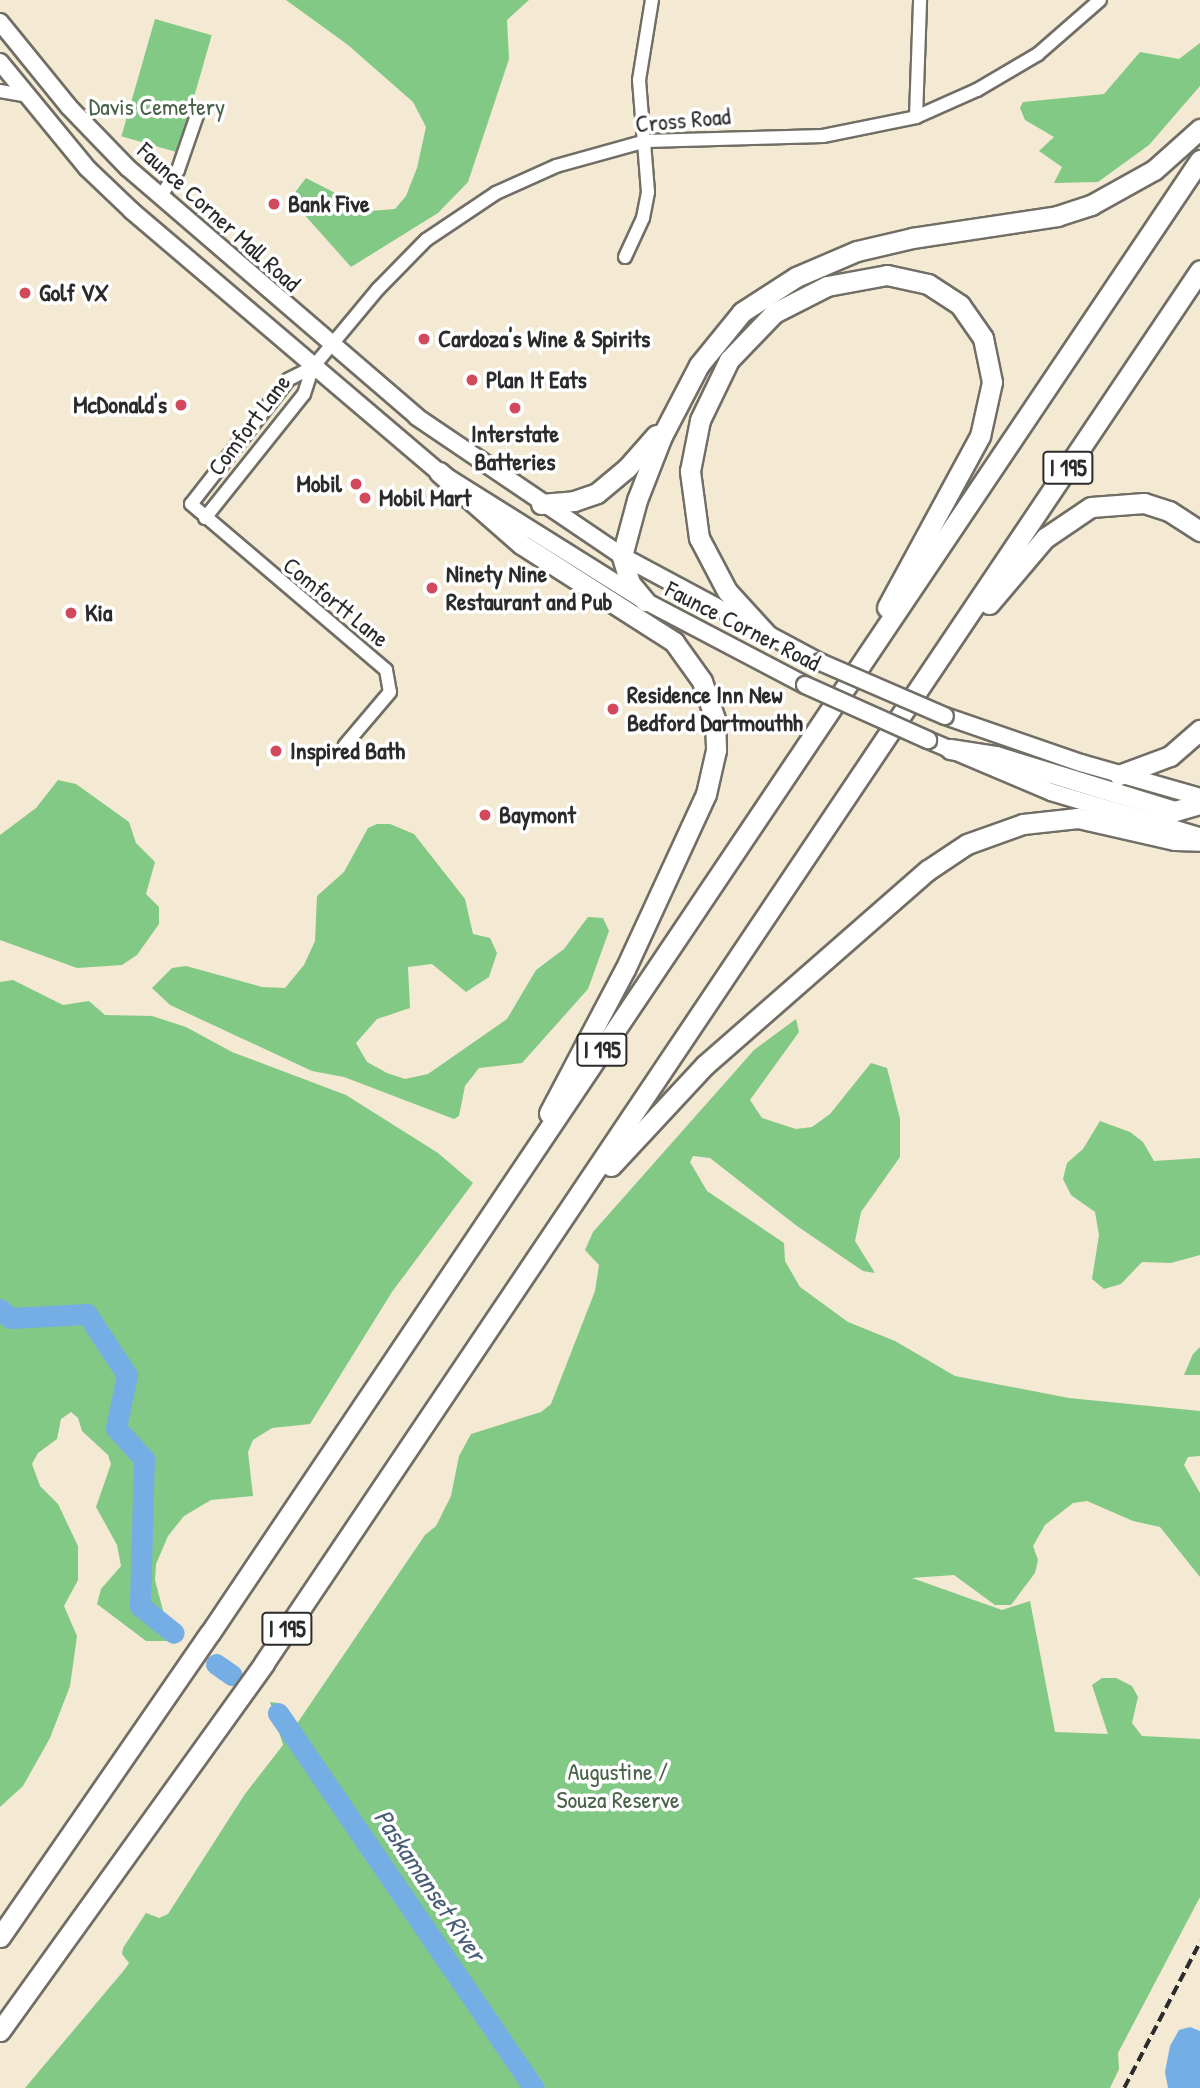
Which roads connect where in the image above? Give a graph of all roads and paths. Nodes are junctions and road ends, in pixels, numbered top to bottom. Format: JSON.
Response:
{"nodes":[{"id":1,"x":652,"y":0,"type":"edge"},
{"id":2,"x":919,"y":0,"type":"edge"},
{"id":3,"x":1100,"y":0,"type":"edge"},
{"id":4,"x":0,"y":22,"type":"edge"},
{"id":5,"x":0,"y":62,"type":"edge"},
{"id":6,"x":0,"y":91,"type":"edge"},
{"id":7,"x":28,"y":96,"type":"junction"},
{"id":8,"x":197,"y":115,"type":"dead end"},
{"id":9,"x":916,"y":117,"type":"junction"},
{"id":10,"x":1200,"y":129,"type":"edge"},
{"id":11,"x":646,"y":141,"type":"junction"},
{"id":12,"x":1200,"y":160,"type":"edge"},
{"id":13,"x":160,"y":197,"type":"junction"},
{"id":14,"x":625,"y":257,"type":"dead end"},
{"id":15,"x":1200,"y":270,"type":"edge"},
{"id":16,"x":331,"y":346,"type":"junction"},
{"id":17,"x":313,"y":367,"type":"junction"},
{"id":18,"x":672,"y":415,"type":"junction"},
{"id":19,"x":439,"y":472,"type":"junction"},
{"id":20,"x":191,"y":504,"type":"joint"},
{"id":21,"x":541,"y":505,"type":"junction"},
{"id":22,"x":205,"y":518,"type":"junction"},
{"id":23,"x":1200,"y":531,"type":"edge"},
{"id":24,"x":622,"y":556,"type":"junction"},
{"id":25,"x":645,"y":601,"type":"junction"},
{"id":26,"x":769,"y":637,"type":"junction"},
{"id":27,"x":863,"y":660,"type":"junction"},
{"id":28,"x":935,"y":666,"type":"junction"},
{"id":29,"x":1200,"y":730,"type":"edge"},
{"id":30,"x":345,"y":744,"type":"dead end"},
{"id":31,"x":950,"y":749,"type":"junction"},
{"id":32,"x":1119,"y":775,"type":"junction"},
{"id":33,"x":1200,"y":797,"type":"edge"},
{"id":34,"x":1200,"y":804,"type":"edge"},
{"id":35,"x":1200,"y":838,"type":"edge"},
{"id":36,"x":523,"y":1168,"type":"junction"},
{"id":37,"x":564,"y":1218,"type":"junction"},
{"id":38,"x":0,"y":1937,"type":"edge"},
{"id":39,"x":0,"y":2031,"type":"edge"}],
"edges":[{"from":1,"to":11,"type":"street"},
{"from":2,"to":9,"type":"street"},
{"from":3,"to":9,"type":"street","name":"Cross Road"},
{"from":4,"to":13,"type":"main road","name":"Faunce Corner Mall Road"},
{"from":5,"to":7,"type":"main road","name":"Faunce Corner Mall Road"},
{"from":6,"to":7,"type":"street"},
{"from":7,"to":17,"type":"main road","name":"Faunce Corner Mall Road"},
{"from":8,"to":13,"type":"street"},
{"from":9,"to":11,"type":"street","name":"Cross Road"},
{"from":10,"to":18,"type":"highway"},
{"from":11,"to":14,"type":"street"},
{"from":11,"to":16,"type":"street","name":"Cross Road"},
{"from":12,"to":27,"type":"highway","number":"I 195"},
{"from":13,"to":16,"type":"main road","name":"Faunce Corner Mall Road"},
{"from":15,"to":28,"type":"highway","number":"I 195"},
{"from":16,"to":17,"type":"street","name":"Cross Road"},
{"from":16,"to":21,"type":"main road","name":"Faunce Corner Road"},
{"from":17,"to":19,"type":"main road","name":"Faunce Corner Road"},
{"from":17,"to":20,"type":"street","name":"Comfort Lane"},
{"from":17,"to":22,"type":"street","name":"Comfort Lane"},
{"from":18,"to":21,"type":"highway"},
{"from":18,"to":24,"type":"highway"},
{"from":19,"to":25,"type":"main road","name":"Faunce Corner Road"},
{"from":19,"to":36,"type":"highway"},
{"from":20,"to":22,"type":"street","name":"Comfortt Lane"},
{"from":21,"to":24,"type":"main road","name":"Faunce Corner Road"},
{"from":22,"to":30,"type":"street","name":"Comfortt Lane"},
{"from":23,"to":28,"type":"highway"},
{"from":24,"to":25,"type":"highway"},
{"from":24,"to":26,"type":"main road","name":"Faunce Corner Road"},
{"from":25,"to":31,"type":"main road","name":"Faunce Corner Road","bridge":true},
{"from":26,"to":27,"type":"highway"},
{"from":26,"to":32,"type":"main road","name":"Faunce Corner Road","bridge":true},
{"from":27,"to":36,"type":"highway","number":"I 195"},
{"from":28,"to":37,"type":"highway","number":"I 195"},
{"from":29,"to":32,"type":"highway"},
{"from":31,"to":34,"type":"highway"},
{"from":31,"to":35,"type":"main road","name":"Faunce Corner Road"},
{"from":32,"to":33,"type":"main road","name":"Faunce Corner Road"},
{"from":35,"to":37,"type":"highway"},
{"from":36,"to":38,"type":"highway","number":"I 195"},
{"from":37,"to":39,"type":"highway","number":"I 195"}]}
